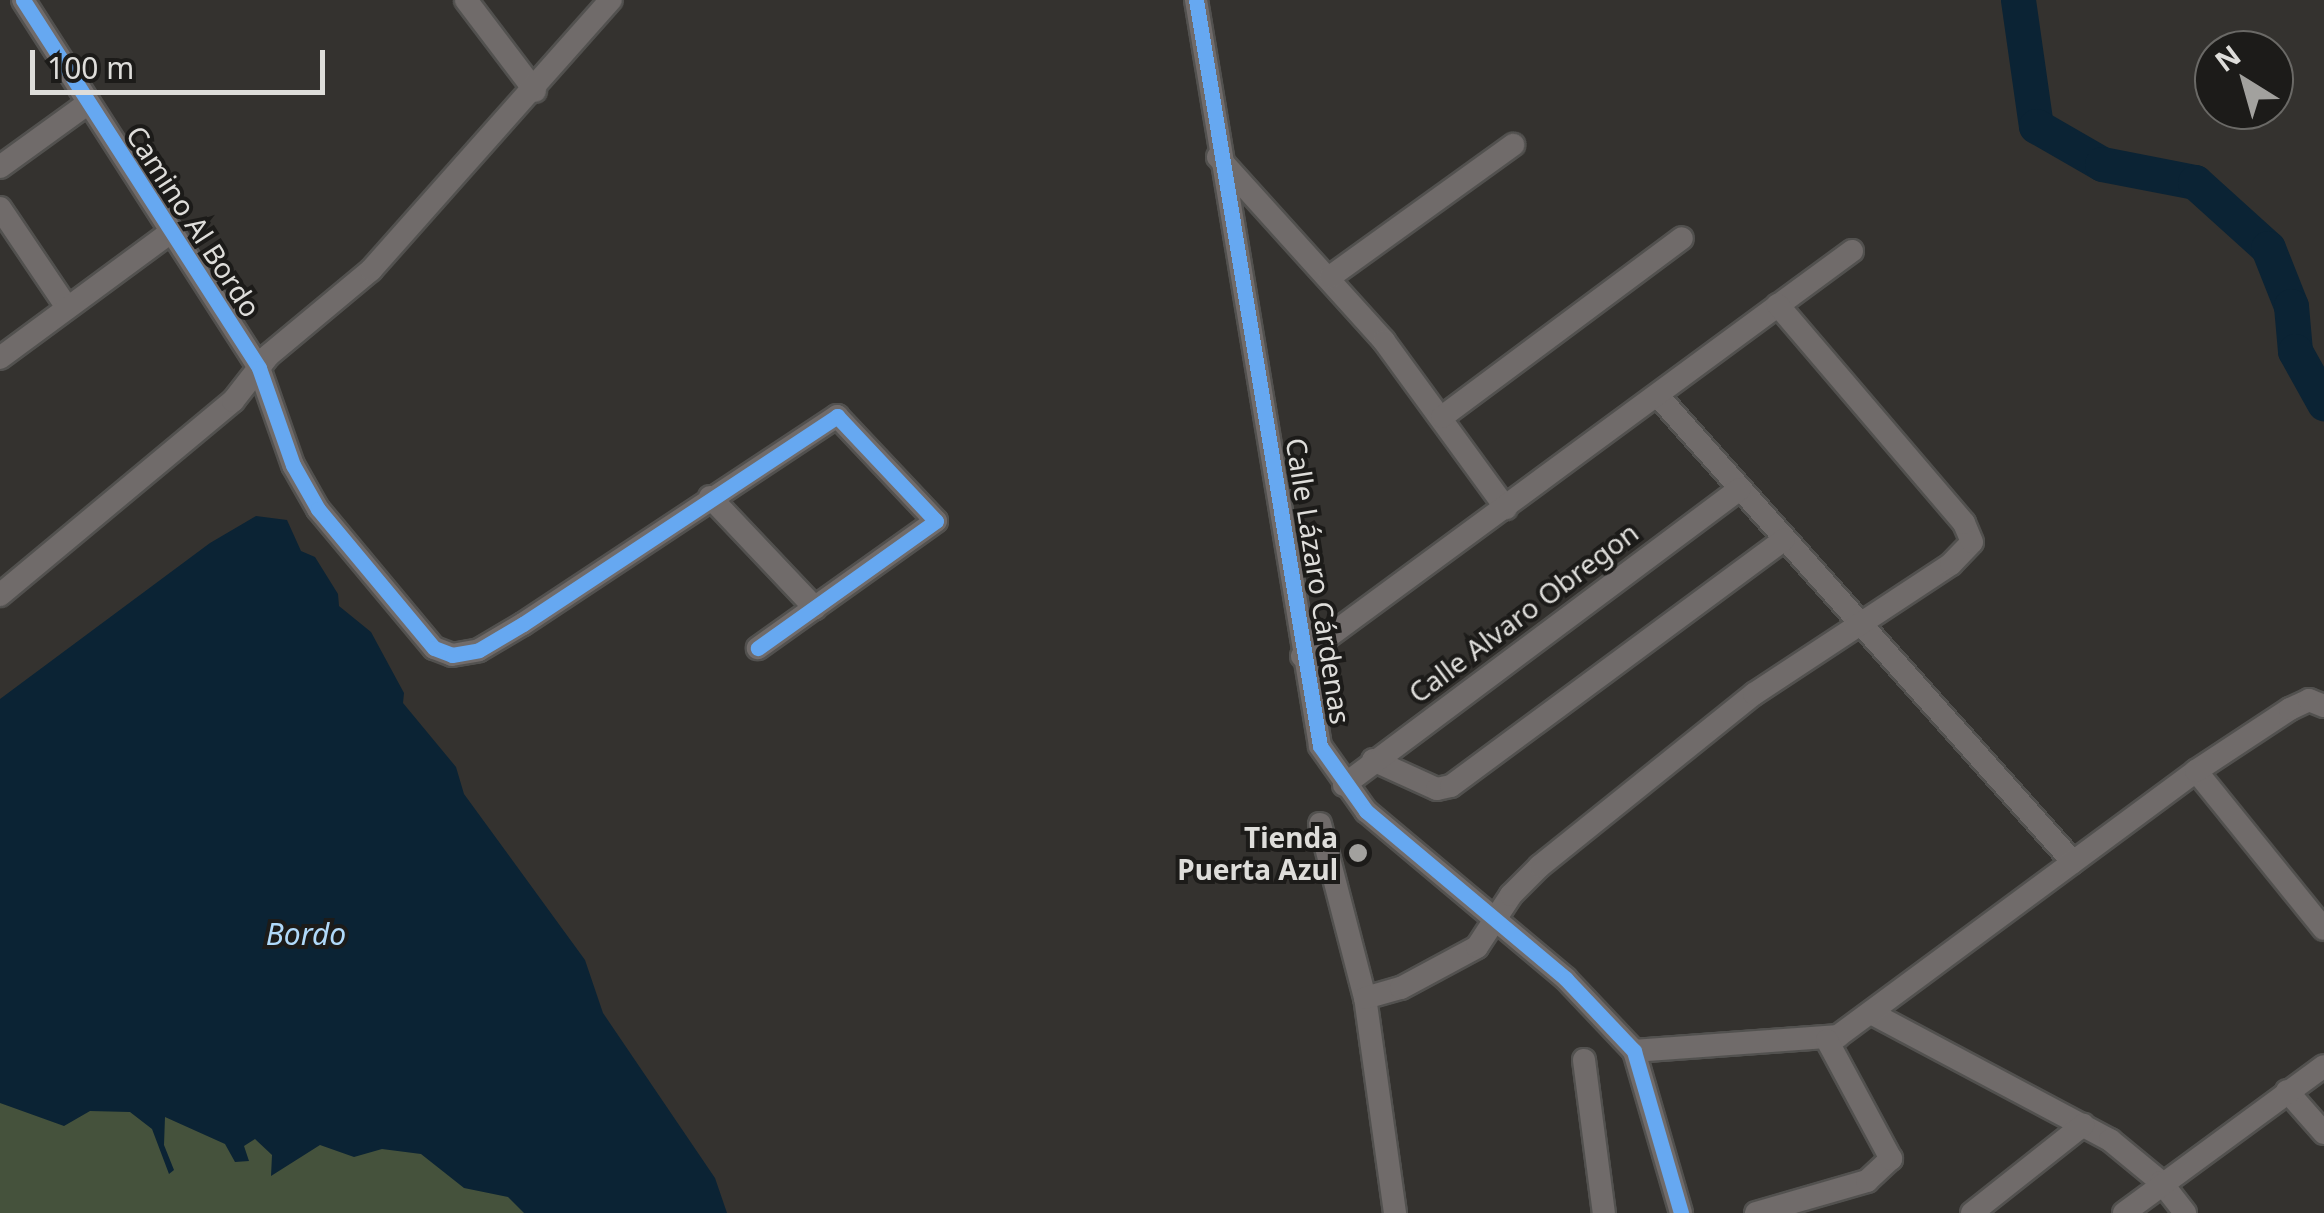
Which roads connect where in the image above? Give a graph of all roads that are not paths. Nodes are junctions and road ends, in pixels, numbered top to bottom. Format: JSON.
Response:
{"nodes":[{"id":1,"x":23,"y":0,"type":"edge"},
{"id":2,"x":466,"y":0,"type":"edge"},
{"id":3,"x":611,"y":0,"type":"edge"},
{"id":4,"x":1196,"y":0,"type":"edge"},
{"id":5,"x":535,"y":91,"type":"junction"},
{"id":6,"x":87,"y":104,"type":"junction"},
{"id":7,"x":1513,"y":146,"type":"dead end"},
{"id":8,"x":1218,"y":157,"type":"junction"},
{"id":9,"x":0,"y":167,"type":"edge"},
{"id":10,"x":0,"y":208,"type":"edge"},
{"id":11,"x":170,"y":232,"type":"junction"},
{"id":12,"x":1682,"y":238,"type":"dead end"},
{"id":13,"x":1852,"y":251,"type":"dead end"},
{"id":14,"x":1330,"y":277,"type":"junction"},
{"id":15,"x":1778,"y":304,"type":"junction"},
{"id":16,"x":66,"y":306,"type":"junction"},
{"id":17,"x":0,"y":358,"type":"edge"},
{"id":18,"x":258,"y":368,"type":"junction"},
{"id":19,"x":1658,"y":396,"type":"junction"},
{"id":20,"x":1442,"y":417,"type":"junction"},
{"id":21,"x":1739,"y":489,"type":"junction"},
{"id":22,"x":710,"y":497,"type":"junction"},
{"id":23,"x":1506,"y":508,"type":"junction"},
{"id":24,"x":1784,"y":540,"type":"junction"},
{"id":25,"x":0,"y":595,"type":"edge"},
{"id":26,"x":816,"y":608,"type":"junction"},
{"id":27,"x":1860,"y":626,"type":"junction"},
{"id":28,"x":758,"y":648,"type":"dead end"},
{"id":29,"x":1302,"y":656,"type":"junction"},
{"id":30,"x":2324,"y":706,"type":"edge"},
{"id":31,"x":1373,"y":760,"type":"junction"},
{"id":32,"x":2196,"y":772,"type":"junction"},
{"id":33,"x":1344,"y":785,"type":"junction"},
{"id":34,"x":1320,"y":824,"type":"dead end"},
{"id":35,"x":2072,"y":862,"type":"junction"},
{"id":36,"x":1496,"y":921,"type":"junction"},
{"id":37,"x":2324,"y":929,"type":"edge"},
{"id":38,"x":1366,"y":998,"type":"junction"},
{"id":39,"x":1871,"y":1013,"type":"junction"},
{"id":40,"x":1827,"y":1040,"type":"junction"},
{"id":41,"x":1634,"y":1051,"type":"junction"},
{"id":42,"x":1584,"y":1060,"type":"dead end"},
{"id":43,"x":2324,"y":1066,"type":"edge"},
{"id":44,"x":2287,"y":1091,"type":"junction"},
{"id":45,"x":2084,"y":1125,"type":"junction"},
{"id":46,"x":2324,"y":1133,"type":"edge"},
{"id":47,"x":2161,"y":1182,"type":"junction"},
{"id":48,"x":1396,"y":1213,"type":"edge"},
{"id":49,"x":1604,"y":1213,"type":"edge"},
{"id":50,"x":1681,"y":1213,"type":"edge"},
{"id":51,"x":1756,"y":1213,"type":"edge"},
{"id":52,"x":1972,"y":1213,"type":"edge"},
{"id":53,"x":2124,"y":1213,"type":"edge"},
{"id":54,"x":2185,"y":1213,"type":"edge"}],
"edges":[{"from":1,"to":6,"type":"street","name":"Camino Al Bordo"},
{"from":2,"to":5,"type":"street"},
{"from":3,"to":5,"type":"street"},
{"from":4,"to":8,"type":"street","name":"Calle Lázaro Cárdenas"},
{"from":5,"to":18,"type":"street"},
{"from":6,"to":9,"type":"street"},
{"from":6,"to":11,"type":"street","name":"Camino Al Bordo"},
{"from":7,"to":14,"type":"street"},
{"from":8,"to":14,"type":"street"},
{"from":8,"to":29,"type":"street","name":"Calle Lázaro Cárdenas"},
{"from":10,"to":16,"type":"street"},
{"from":11,"to":16,"type":"street"},
{"from":11,"to":18,"type":"street","name":"Camino Al Bordo"},
{"from":12,"to":20,"type":"street"},
{"from":13,"to":15,"type":"street"},
{"from":14,"to":20,"type":"street"},
{"from":15,"to":19,"type":"street"},
{"from":15,"to":27,"type":"street"},
{"from":16,"to":17,"type":"street"},
{"from":18,"to":22,"type":"street","name":"Camino Al Bordo"},
{"from":18,"to":25,"type":"street"},
{"from":19,"to":21,"type":"street"},
{"from":19,"to":23,"type":"street"},
{"from":20,"to":23,"type":"street"},
{"from":21,"to":24,"type":"street"},
{"from":21,"to":31,"type":"street","name":"Calle Alvaro Obregon"},
{"from":22,"to":26,"type":"street"},
{"from":22,"to":26,"type":"street"},
{"from":23,"to":29,"type":"street"},
{"from":24,"to":27,"type":"street"},
{"from":24,"to":31,"type":"street"},
{"from":26,"to":28,"type":"street"},
{"from":27,"to":35,"type":"street"},
{"from":27,"to":36,"type":"street"},
{"from":29,"to":33,"type":"street","name":"Calle Lázaro Cárdenas"},
{"from":30,"to":32,"type":"street"},
{"from":31,"to":33,"type":"street","name":"Calle Alvaro Obregon"},
{"from":32,"to":35,"type":"street"},
{"from":32,"to":37,"type":"street"},
{"from":33,"to":36,"type":"street","name":"Calle Lázaro Cárdenas"},
{"from":34,"to":38,"type":"street"},
{"from":35,"to":39,"type":"street"},
{"from":36,"to":38,"type":"street"},
{"from":36,"to":41,"type":"street","name":"Calle Lázaro Cárdenas"},
{"from":38,"to":48,"type":"street"},
{"from":39,"to":40,"type":"street"},
{"from":39,"to":45,"type":"street"},
{"from":40,"to":41,"type":"street"},
{"from":40,"to":51,"type":"street"},
{"from":41,"to":50,"type":"street","name":"Calle Lázaro Cárdenas"},
{"from":42,"to":49,"type":"street"},
{"from":43,"to":44,"type":"street"},
{"from":44,"to":46,"type":"street"},
{"from":44,"to":47,"type":"street"},
{"from":45,"to":47,"type":"street"},
{"from":45,"to":52,"type":"street"},
{"from":47,"to":53,"type":"street"},
{"from":47,"to":54,"type":"street"}]}
